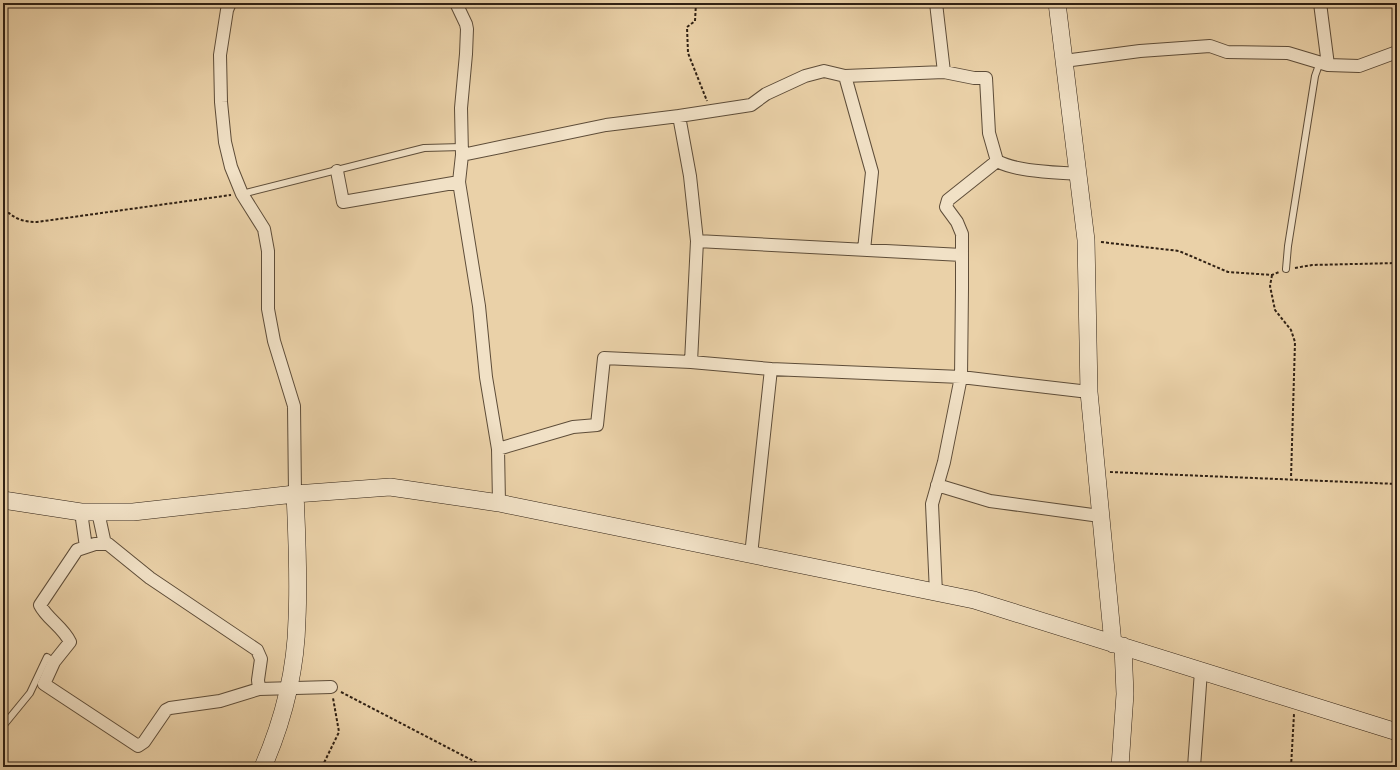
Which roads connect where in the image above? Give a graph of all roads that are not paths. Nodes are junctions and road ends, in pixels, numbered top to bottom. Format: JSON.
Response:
{"nodes":[{"id":1,"x":230,"y":3,"type":"edge"},
{"id":2,"x":456,"y":3,"type":"edge"},
{"id":3,"x":936,"y":3,"type":"edge"},
{"id":4,"x":1057,"y":3,"type":"edge"},
{"id":5,"x":1320,"y":3,"type":"edge"},
{"id":6,"x":1397,"y":52,"type":"edge"},
{"id":7,"x":1064,"y":61,"type":"junction"},
{"id":8,"x":1324,"y":64,"type":"junction"},
{"id":9,"x":944,"y":72,"type":"junction"},
{"id":10,"x":845,"y":76,"type":"junction"},
{"id":11,"x":679,"y":116,"type":"junction"},
{"id":12,"x":462,"y":151,"type":"junction"},
{"id":13,"x":997,"y":161,"type":"junction"},
{"id":14,"x":337,"y":170,"type":"junction"},
{"id":15,"x":1078,"y":174,"type":"junction"},
{"id":16,"x":459,"y":182,"type":"junction"},
{"id":17,"x":242,"y":194,"type":"junction"},
{"id":18,"x":697,"y":241,"type":"junction"},
{"id":19,"x":864,"y":250,"type":"junction"},
{"id":20,"x":962,"y":255,"type":"junction"},
{"id":21,"x":1286,"y":270,"type":"road end"},
{"id":22,"x":691,"y":362,"type":"junction"},
{"id":23,"x":771,"y":369,"type":"junction"},
{"id":24,"x":960,"y":377,"type":"junction"},
{"id":25,"x":1089,"y":392,"type":"junction"},
{"id":26,"x":498,"y":449,"type":"junction"},
{"id":27,"x":937,"y":485,"type":"junction"},
{"id":28,"x":295,"y":494,"type":"junction"},
{"id":29,"x":3,"y":500,"type":"edge"},
{"id":30,"x":499,"y":503,"type":"junction"},
{"id":31,"x":90,"y":512,"type":"junction"},
{"id":32,"x":1100,"y":516,"type":"junction"},
{"id":33,"x":105,"y":544,"type":"junction"},
{"id":34,"x":86,"y":547,"type":"junction"},
{"id":35,"x":752,"y":555,"type":"junction"},
{"id":36,"x":936,"y":593,"type":"junction"},
{"id":37,"x":1118,"y":645,"type":"junction"},
{"id":38,"x":54,"y":662,"type":"junction"},
{"id":39,"x":1201,"y":671,"type":"junction"},
{"id":40,"x":331,"y":686,"type":"road end"},
{"id":41,"x":289,"y":688,"type":"junction"},
{"id":42,"x":260,"y":689,"type":"junction"},
{"id":43,"x":3,"y":726,"type":"edge"},
{"id":44,"x":1397,"y":732,"type":"edge"},
{"id":45,"x":263,"y":767,"type":"edge"},
{"id":46,"x":1120,"y":767,"type":"edge"},
{"id":47,"x":1194,"y":767,"type":"edge"}],
"edges":[{"from":1,"to":17,"type":"street"},
{"from":2,"to":12,"type":"street"},
{"from":3,"to":9,"type":"street"},
{"from":4,"to":7,"type":"street"},
{"from":5,"to":8,"type":"street"},
{"from":6,"to":8,"type":"street"},
{"from":7,"to":8,"type":"street"},
{"from":7,"to":15,"type":"street"},
{"from":8,"to":21,"type":"lane"},
{"from":9,"to":10,"type":"street"},
{"from":9,"to":13,"type":"street"},
{"from":10,"to":11,"type":"street"},
{"from":10,"to":19,"type":"street"},
{"from":11,"to":12,"type":"street"},
{"from":11,"to":18,"type":"street"},
{"from":12,"to":14,"type":"lane"},
{"from":12,"to":16,"type":"street"},
{"from":13,"to":15,"type":"street"},
{"from":13,"to":20,"type":"street"},
{"from":14,"to":16,"type":"street"},
{"from":14,"to":17,"type":"lane"},
{"from":15,"to":25,"type":"street"},
{"from":16,"to":26,"type":"street"},
{"from":17,"to":28,"type":"street"},
{"from":18,"to":19,"type":"street"},
{"from":18,"to":22,"type":"street"},
{"from":19,"to":20,"type":"street"},
{"from":20,"to":24,"type":"street"},
{"from":22,"to":23,"type":"street"},
{"from":22,"to":26,"type":"street"},
{"from":23,"to":24,"type":"street"},
{"from":23,"to":35,"type":"street"},
{"from":24,"to":25,"type":"street"},
{"from":24,"to":27,"type":"street"},
{"from":25,"to":32,"type":"street"},
{"from":26,"to":30,"type":"street"},
{"from":27,"to":32,"type":"street"},
{"from":27,"to":36,"type":"street"},
{"from":28,"to":30,"type":"street"},
{"from":28,"to":31,"type":"street"},
{"from":28,"to":41,"type":"street"},
{"from":29,"to":31,"type":"street"},
{"from":30,"to":35,"type":"street"},
{"from":31,"to":33,"type":"street"},
{"from":31,"to":34,"type":"street"},
{"from":32,"to":37,"type":"street"},
{"from":33,"to":34,"type":"street"},
{"from":33,"to":42,"type":"street"},
{"from":34,"to":38,"type":"street"},
{"from":35,"to":36,"type":"street"},
{"from":36,"to":37,"type":"street"},
{"from":37,"to":39,"type":"street"},
{"from":37,"to":46,"type":"street"},
{"from":38,"to":42,"type":"street"},
{"from":38,"to":43,"type":"lane"},
{"from":39,"to":44,"type":"street"},
{"from":39,"to":47,"type":"street"},
{"from":40,"to":41,"type":"street"},
{"from":41,"to":42,"type":"street"},
{"from":41,"to":45,"type":"street"}]}
